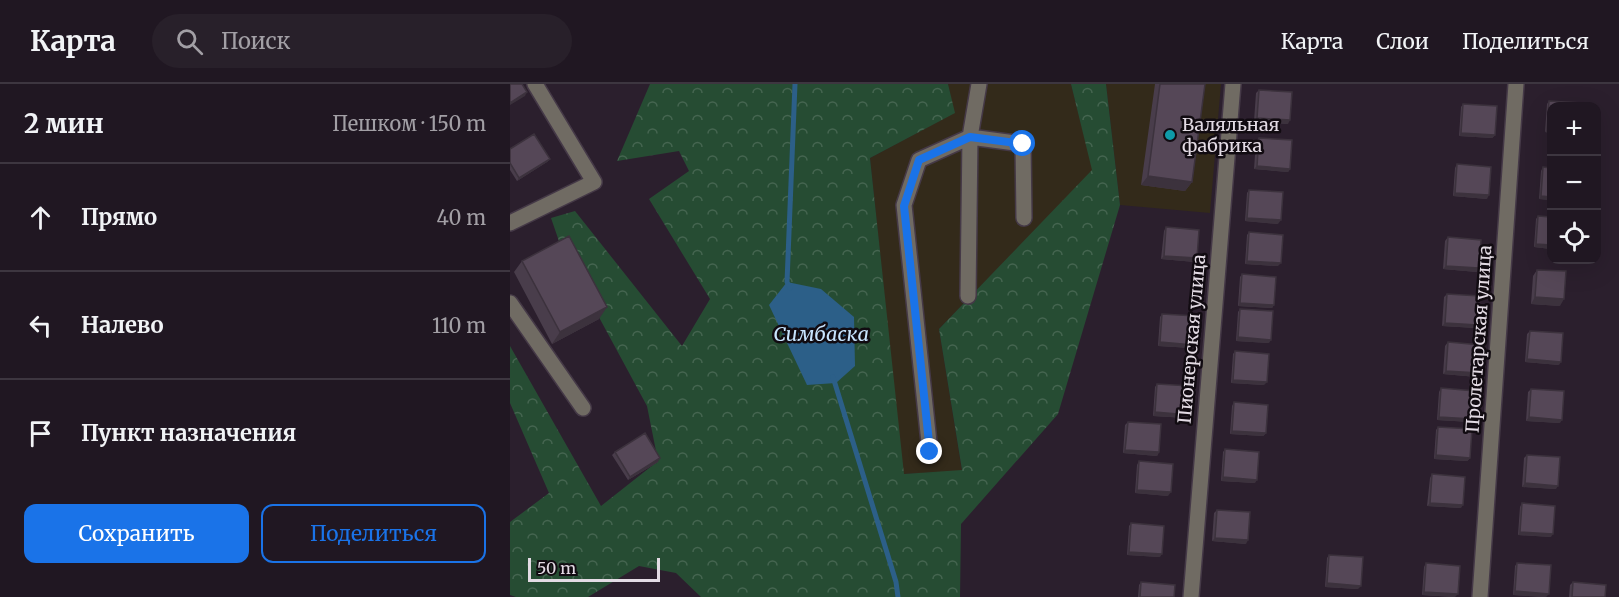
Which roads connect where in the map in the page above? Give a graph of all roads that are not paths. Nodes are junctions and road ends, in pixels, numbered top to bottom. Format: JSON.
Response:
{"nodes":[{"id":1,"x":534,"y":84,"type":"edge"},
{"id":2,"x":979,"y":84,"type":"edge"},
{"id":3,"x":1233,"y":84,"type":"edge"},
{"id":4,"x":1516,"y":84,"type":"edge"},
{"id":5,"x":970,"y":137,"type":"junction"},
{"id":6,"x":1024,"y":218,"type":"dead end"},
{"id":7,"x":510,"y":223,"type":"edge"},
{"id":8,"x":968,"y":296,"type":"dead end"},
{"id":9,"x":510,"y":303,"type":"edge"},
{"id":10,"x":583,"y":408,"type":"dead end"},
{"id":11,"x":930,"y":452,"type":"dead end"},
{"id":12,"x":1191,"y":597,"type":"edge"},
{"id":13,"x":1480,"y":597,"type":"edge"}],
"edges":[{"from":1,"to":7,"type":"street"},
{"from":2,"to":5,"type":"street"},
{"from":3,"to":12,"type":"street","name":"Пионерская улица"},
{"from":4,"to":13,"type":"street","name":"Пролетарская улица"},
{"from":5,"to":6,"type":"street"},
{"from":5,"to":8,"type":"street"},
{"from":5,"to":11,"type":"street"},
{"from":9,"to":10,"type":"street"}]}
